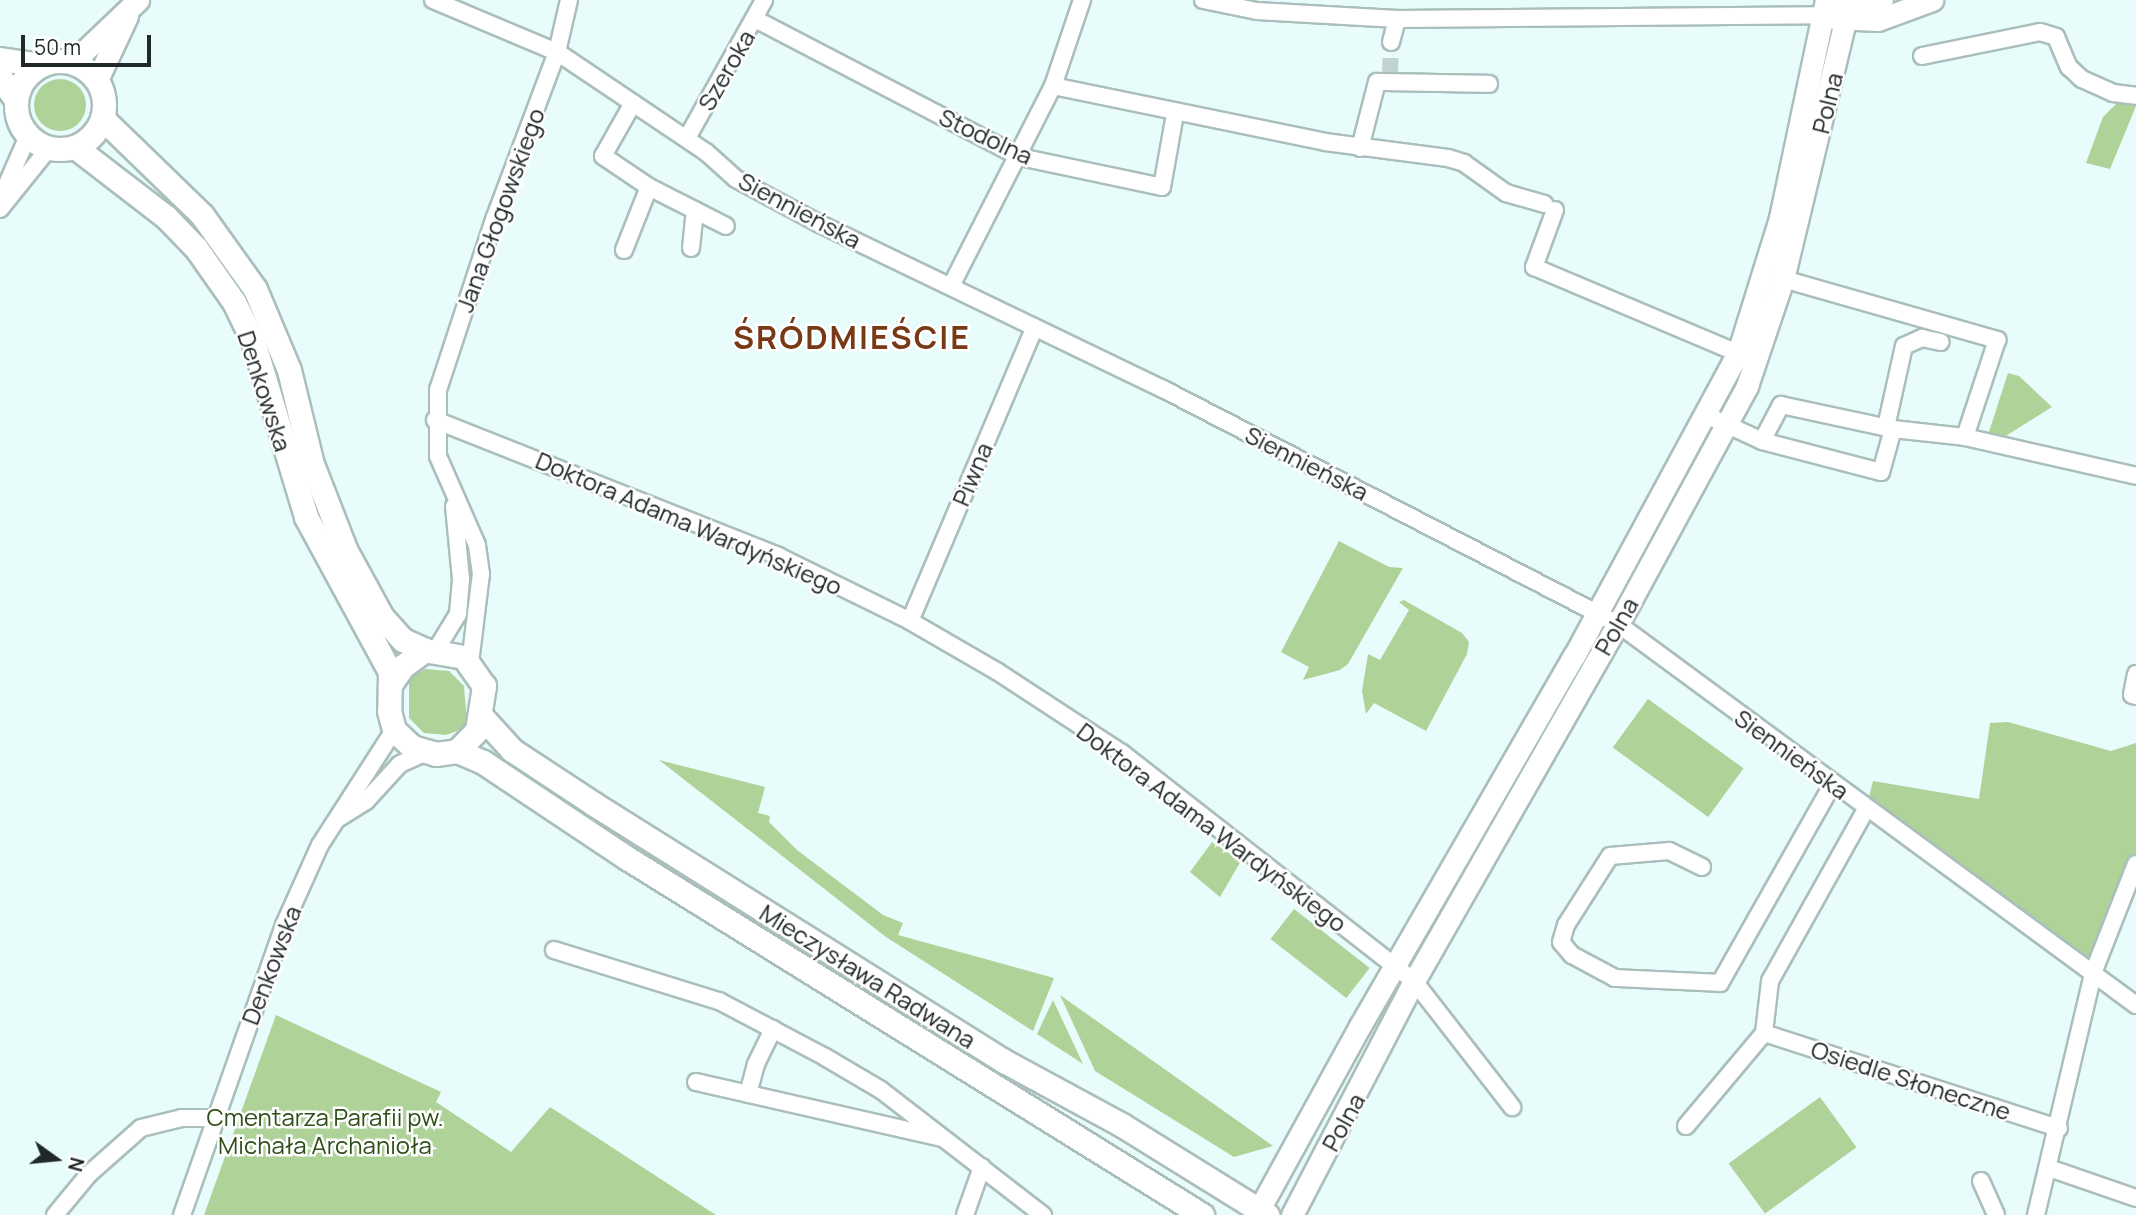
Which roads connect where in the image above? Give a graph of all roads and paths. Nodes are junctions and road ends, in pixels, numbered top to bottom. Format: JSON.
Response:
{"nodes":[{"id":1,"x":432,"y":0,"type":"edge"},
{"id":2,"x":569,"y":0,"type":"edge"},
{"id":3,"x":764,"y":0,"type":"edge"},
{"id":4,"x":1082,"y":0,"type":"edge"},
{"id":5,"x":1203,"y":0,"type":"edge"},
{"id":6,"x":1882,"y":0,"type":"edge"},
{"id":7,"x":1931,"y":0,"type":"edge"},
{"id":8,"x":134,"y":5,"type":"edge"},
{"id":9,"x":1825,"y":8,"type":"edge"},
{"id":10,"x":1848,"y":9,"type":"edge"},
{"id":11,"x":755,"y":19,"type":"junction"},
{"id":12,"x":1397,"y":19,"type":"junction"},
{"id":13,"x":1391,"y":42,"type":"tunnel mouth"},
{"id":14,"x":556,"y":52,"type":"junction"},
{"id":15,"x":1922,"y":56,"type":"dead end"},
{"id":16,"x":0,"y":59,"type":"edge"},
{"id":17,"x":73,"y":62,"type":"junction"},
{"id":18,"x":40,"y":65,"type":"junction"},
{"id":19,"x":0,"y":77,"type":"edge"},
{"id":20,"x":97,"y":80,"type":"junction"},
{"id":21,"x":1489,"y":84,"type":"dead end"},
{"id":22,"x":1053,"y":86,"type":"junction"},
{"id":23,"x":2136,"y":96,"type":"edge"},
{"id":24,"x":16,"y":100,"type":"junction"},
{"id":25,"x":633,"y":103,"type":"junction"},
{"id":26,"x":1175,"y":114,"type":"junction"},
{"id":27,"x":102,"y":118,"type":"junction"},
{"id":28,"x":28,"y":135,"type":"junction"},
{"id":29,"x":687,"y":138,"type":"junction"},
{"id":30,"x":75,"y":147,"type":"junction"},
{"id":31,"x":49,"y":148,"type":"junction"},
{"id":32,"x":1360,"y":148,"type":"junction"},
{"id":33,"x":1020,"y":157,"type":"junction"},
{"id":34,"x":649,"y":187,"type":"junction"},
{"id":35,"x":0,"y":200,"type":"edge"},
{"id":36,"x":0,"y":209,"type":"edge"},
{"id":37,"x":695,"y":210,"type":"junction"},
{"id":38,"x":1789,"y":220,"type":"junction"},
{"id":39,"x":726,"y":226,"type":"dead end"},
{"id":40,"x":691,"y":248,"type":"dead end"},
{"id":41,"x":624,"y":250,"type":"dead end"},
{"id":42,"x":1783,"y":279,"type":"junction"},
{"id":43,"x":952,"y":284,"type":"junction"},
{"id":44,"x":1035,"y":327,"type":"junction"},
{"id":45,"x":1941,"y":342,"type":"dead end"},
{"id":46,"x":1748,"y":357,"type":"junction"},
{"id":47,"x":1706,"y":415,"type":"junction"},
{"id":48,"x":435,"y":420,"type":"junction"},
{"id":49,"x":1728,"y":425,"type":"junction"},
{"id":50,"x":1889,"y":428,"type":"junction"},
{"id":51,"x":1965,"y":437,"type":"junction"},
{"id":52,"x":1762,"y":441,"type":"junction"},
{"id":53,"x":2136,"y":476,"type":"edge"},
{"id":54,"x":453,"y":493,"type":"junction"},
{"id":55,"x":1595,"y":613,"type":"junction"},
{"id":56,"x":910,"y":621,"type":"junction"},
{"id":57,"x":1618,"y":624,"type":"junction"},
{"id":58,"x":430,"y":650,"type":"junction"},
{"id":59,"x":470,"y":663,"type":"junction"},
{"id":60,"x":2131,"y":672,"type":"edge"},
{"id":61,"x":391,"y":683,"type":"junction"},
{"id":62,"x":2136,"y":696,"type":"edge"},
{"id":63,"x":482,"y":717,"type":"junction"},
{"id":64,"x":394,"y":730,"type":"junction"},
{"id":65,"x":457,"y":751,"type":"junction"},
{"id":66,"x":425,"y":753,"type":"junction"},
{"id":67,"x":1833,"y":783,"type":"junction"},
{"id":68,"x":1866,"y":808,"type":"junction"},
{"id":69,"x":339,"y":818,"type":"junction"},
{"id":70,"x":2136,"y":864,"type":"edge"},
{"id":71,"x":1702,"y":867,"type":"dead end"},
{"id":72,"x":554,"y":950,"type":"dead end"},
{"id":73,"x":1395,"y":967,"type":"junction"},
{"id":74,"x":2093,"y":974,"type":"junction"},
{"id":75,"x":1414,"y":981,"type":"junction"},
{"id":76,"x":2136,"y":1005,"type":"edge"},
{"id":77,"x":773,"y":1029,"type":"junction"},
{"id":78,"x":1763,"y":1033,"type":"junction"},
{"id":79,"x":696,"y":1082,"type":"dead end"},
{"id":80,"x":748,"y":1094,"type":"junction"},
{"id":81,"x":1512,"y":1107,"type":"dead end"},
{"id":82,"x":215,"y":1118,"type":"junction"},
{"id":83,"x":1686,"y":1126,"type":"dead end"},
{"id":84,"x":2059,"y":1128,"type":"junction"},
{"id":85,"x":948,"y":1139,"type":"junction"},
{"id":86,"x":982,"y":1167,"type":"junction"},
{"id":87,"x":2049,"y":1168,"type":"junction"},
{"id":88,"x":1981,"y":1181,"type":"dead end"},
{"id":89,"x":2136,"y":1198,"type":"edge"},
{"id":90,"x":1261,"y":1213,"type":"edge"},
{"id":91,"x":55,"y":1215,"type":"edge"},
{"id":92,"x":183,"y":1215,"type":"edge"},
{"id":93,"x":965,"y":1215,"type":"edge"},
{"id":94,"x":1043,"y":1215,"type":"edge"},
{"id":95,"x":1202,"y":1215,"type":"edge"},
{"id":96,"x":1292,"y":1215,"type":"edge"},
{"id":97,"x":1996,"y":1215,"type":"edge"},
{"id":98,"x":2036,"y":1215,"type":"edge"}],
"edges":[{"from":1,"to":14,"type":"street","name":"Siennieńska"},
{"from":2,"to":14,"type":"street","name":"Jana Głogowskiego"},
{"from":3,"to":11,"type":"street","name":"Szeroka"},
{"from":4,"to":22,"type":"street"},
{"from":5,"to":12,"type":"street"},
{"from":6,"to":10,"type":"street"},
{"from":7,"to":10,"type":"street"},
{"from":8,"to":17,"type":"street"},
{"from":8,"to":20,"type":"street"},
{"from":9,"to":10,"type":"street"},
{"from":9,"to":12,"type":"street"},
{"from":9,"to":38,"type":"street","name":"Polna"},
{"from":10,"to":38,"type":"street","name":"Polna"},
{"from":11,"to":29,"type":"street","name":"Szeroka"},
{"from":11,"to":33,"type":"street","name":"Stodolna"},
{"from":12,"to":13,"type":"street"},
{"from":14,"to":25,"type":"street","name":"Siennieńska"},
{"from":14,"to":48,"type":"street","name":"Jana Głogowskiego"},
{"from":15,"to":23,"type":"street"},
{"from":16,"to":18,"type":"main road"},
{"from":17,"to":18,"type":"main road"},
{"from":17,"to":20,"type":"main road"},
{"from":18,"to":24,"type":"main road"},
{"from":19,"to":24,"type":"main road"},
{"from":20,"to":27,"type":"main road"},
{"from":21,"to":32,"type":"street"},
{"from":22,"to":26,"type":"street"},
{"from":22,"to":33,"type":"street"},
{"from":24,"to":28,"type":"main road"},
{"from":25,"to":29,"type":"street","name":"Siennieńska"},
{"from":25,"to":34,"type":"street"},
{"from":26,"to":32,"type":"street"},
{"from":26,"to":33,"type":"street","name":"Stodolna"},
{"from":27,"to":30,"type":"main road"},
{"from":27,"to":58,"type":"main road","name":"Denkowska"},
{"from":28,"to":31,"type":"main road"},
{"from":28,"to":35,"type":"street"},
{"from":29,"to":43,"type":"street","name":"Siennieńska"},
{"from":30,"to":31,"type":"main road"},
{"from":30,"to":61,"type":"main road","name":"Denkowska"},
{"from":31,"to":36,"type":"street"},
{"from":32,"to":46,"type":"street"},
{"from":33,"to":43,"type":"street"},
{"from":34,"to":37,"type":"street"},
{"from":34,"to":41,"type":"street"},
{"from":37,"to":39,"type":"street"},
{"from":37,"to":40,"type":"street"},
{"from":38,"to":42,"type":"street","name":"Polna"},
{"from":38,"to":46,"type":"street","name":"Polna"},
{"from":42,"to":46,"type":"street","name":"Polna"},
{"from":42,"to":51,"type":"street"},
{"from":43,"to":44,"type":"street","name":"Siennieńska"},
{"from":44,"to":55,"type":"street","name":"Siennieńska"},
{"from":44,"to":56,"type":"street","name":"Piwna"},
{"from":45,"to":50,"type":"street"},
{"from":46,"to":47,"type":"street","name":"Polna"},
{"from":46,"to":49,"type":"street","name":"Polna"},
{"from":47,"to":49,"type":"street"},
{"from":47,"to":55,"type":"street","name":"Polna"},
{"from":48,"to":54,"type":"street","name":"Jana Głogowskiego"},
{"from":48,"to":56,"type":"street","name":"Doktora Adama Wardyńskiego"},
{"from":49,"to":52,"type":"street"},
{"from":49,"to":57,"type":"street","name":"Polna"},
{"from":50,"to":51,"type":"street"},
{"from":50,"to":52,"type":"street"},
{"from":50,"to":52,"type":"street"},
{"from":51,"to":53,"type":"street"},
{"from":54,"to":58,"type":"street"},
{"from":54,"to":59,"type":"street"},
{"from":55,"to":57,"type":"street","name":"Siennieńska"},
{"from":55,"to":73,"type":"street","name":"Polna"},
{"from":56,"to":73,"type":"street","name":"Doktora Adama Wardyńskiego"},
{"from":57,"to":67,"type":"street","name":"Siennieńska"},
{"from":57,"to":75,"type":"street","name":"Polna"},
{"from":58,"to":59,"type":"main road"},
{"from":58,"to":61,"type":"main road"},
{"from":59,"to":63,"type":"main road"},
{"from":60,"to":62,"type":"street"},
{"from":61,"to":64,"type":"main road"},
{"from":63,"to":65,"type":"main road"},
{"from":63,"to":90,"type":"main road","name":"Mieczysława Radwana"},
{"from":64,"to":66,"type":"main road"},
{"from":64,"to":69,"type":"street","name":"Denkowska"},
{"from":65,"to":66,"type":"main road"},
{"from":65,"to":95,"type":"main road","name":"Mieczysława Radwana"},
{"from":66,"to":69,"type":"street","name":"Denkowska"},
{"from":67,"to":68,"type":"street","name":"Siennieńska"},
{"from":67,"to":71,"type":"street"},
{"from":68,"to":74,"type":"street","name":"Siennieńska"},
{"from":68,"to":78,"type":"street"},
{"from":69,"to":82,"type":"street","name":"Denkowska"},
{"from":70,"to":74,"type":"street"},
{"from":72,"to":77,"type":"street"},
{"from":73,"to":75,"type":"street","name":"Doktora Adama Wardyńskiego"},
{"from":73,"to":90,"type":"street","name":"Polna"},
{"from":74,"to":76,"type":"street","name":"Siennieńska"},
{"from":74,"to":84,"type":"street"},
{"from":75,"to":81,"type":"street"},
{"from":75,"to":96,"type":"street","name":"Polna"},
{"from":77,"to":80,"type":"street"},
{"from":77,"to":85,"type":"street"},
{"from":78,"to":83,"type":"street"},
{"from":78,"to":84,"type":"street","name":"Osiedle Słoneczne"},
{"from":79,"to":80,"type":"street"},
{"from":80,"to":85,"type":"street"},
{"from":82,"to":91,"type":"street"},
{"from":82,"to":92,"type":"street","name":"Denkowska"},
{"from":84,"to":87,"type":"street"},
{"from":85,"to":86,"type":"street"},
{"from":86,"to":93,"type":"street"},
{"from":86,"to":94,"type":"street"},
{"from":87,"to":89,"type":"street"},
{"from":87,"to":98,"type":"street"},
{"from":88,"to":97,"type":"street"}]}
